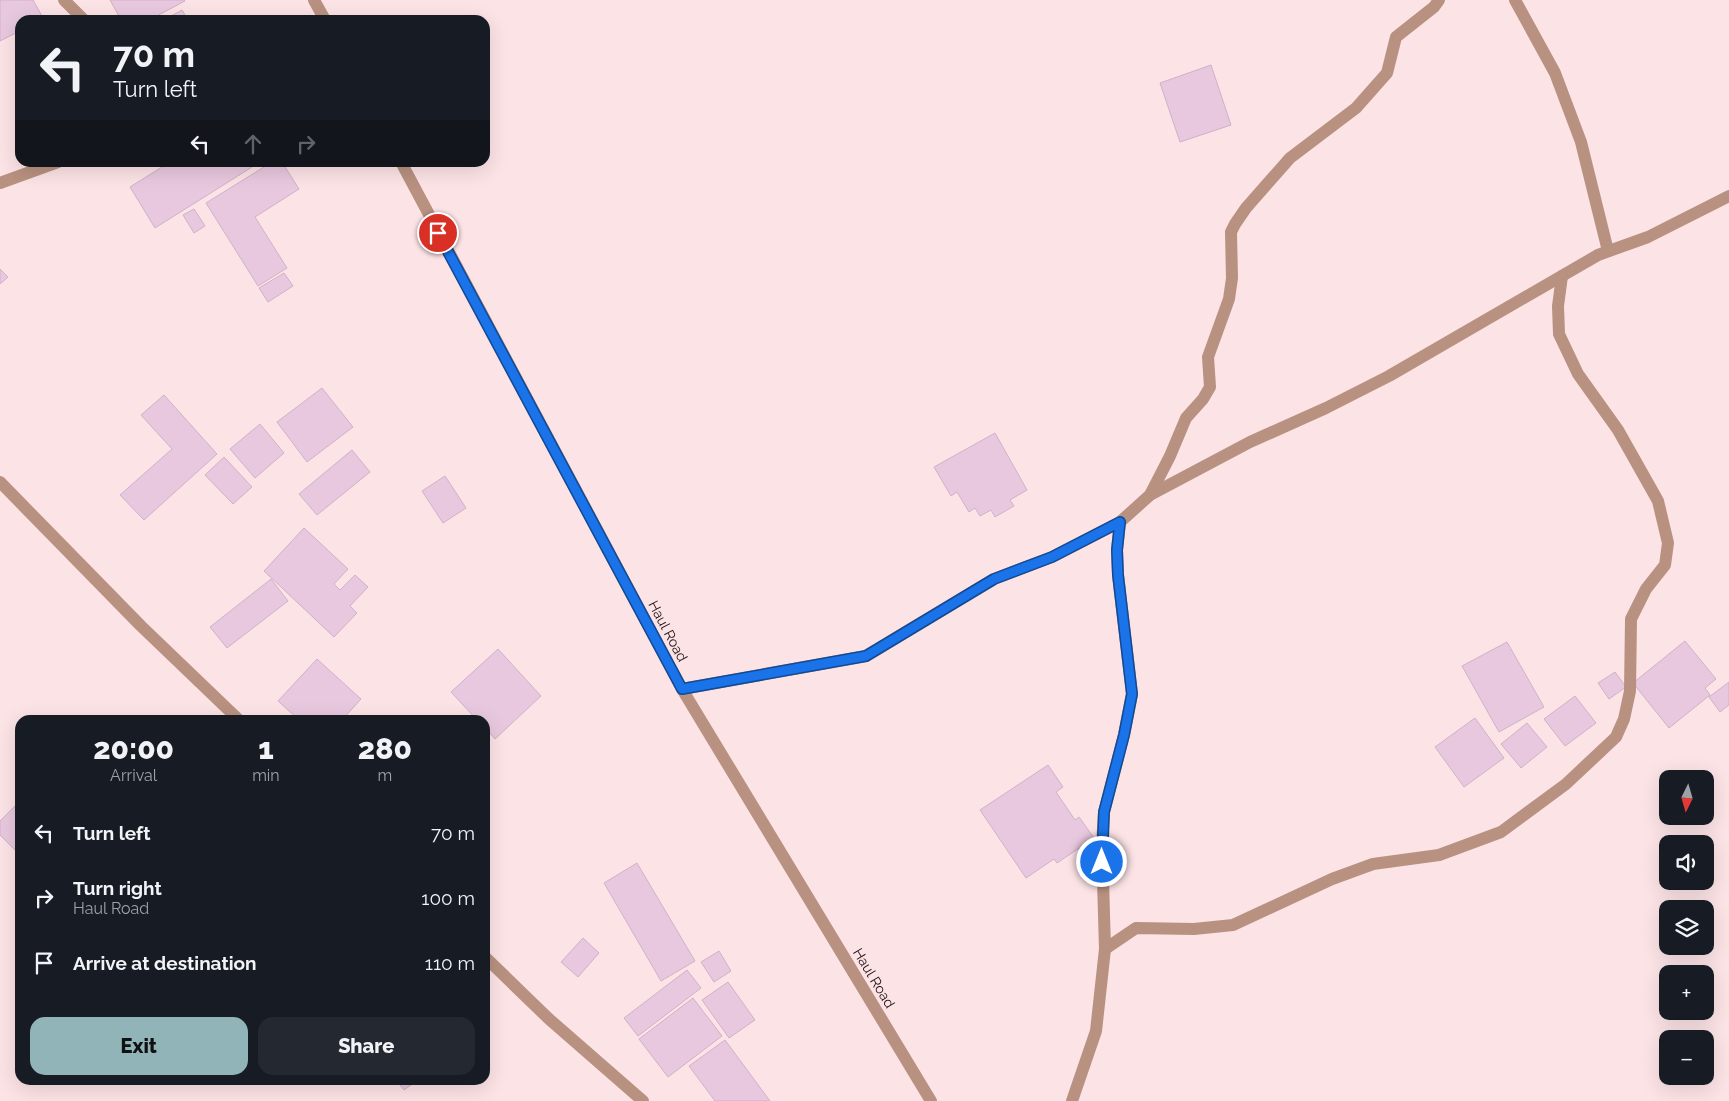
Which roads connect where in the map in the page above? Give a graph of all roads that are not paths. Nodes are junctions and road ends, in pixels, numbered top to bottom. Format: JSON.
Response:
{"nodes":[{"id":1,"x":64,"y":0,"type":"edge"},
{"id":2,"x":314,"y":0,"type":"edge"},
{"id":3,"x":1438,"y":0,"type":"edge"},
{"id":4,"x":1514,"y":0,"type":"edge"},
{"id":5,"x":79,"y":15,"type":"edge"},
{"id":6,"x":322,"y":15,"type":"edge"},
{"id":7,"x":44,"y":167,"type":"edge"},
{"id":8,"x":404,"y":167,"type":"edge"},
{"id":9,"x":0,"y":183,"type":"edge"},
{"id":10,"x":1729,"y":196,"type":"edge"},
{"id":11,"x":1608,"y":251,"type":"junction"},
{"id":12,"x":1562,"y":276,"type":"junction"},
{"id":13,"x":0,"y":482,"type":"edge"},
{"id":14,"x":1150,"y":495,"type":"junction"},
{"id":15,"x":1120,"y":522,"type":"junction"},
{"id":16,"x":682,"y":689,"type":"junction"},
{"id":17,"x":235,"y":715,"type":"edge"},
{"id":18,"x":1105,"y":949,"type":"junction"},
{"id":19,"x":490,"y":962,"type":"edge"},
{"id":20,"x":643,"y":1101,"type":"edge"},
{"id":21,"x":931,"y":1101,"type":"edge"},
{"id":22,"x":1072,"y":1101,"type":"edge"}],
"edges":[{"from":1,"to":5,"type":"street"},
{"from":2,"to":6,"type":"street"},
{"from":3,"to":14,"type":"street"},
{"from":4,"to":11,"type":"street"},
{"from":7,"to":9,"type":"street"},
{"from":8,"to":16,"type":"street","name":"Haul Road"},
{"from":10,"to":11,"type":"street"},
{"from":11,"to":12,"type":"street"},
{"from":12,"to":14,"type":"street"},
{"from":12,"to":18,"type":"street"},
{"from":13,"to":17,"type":"street"},
{"from":14,"to":15,"type":"street"},
{"from":15,"to":16,"type":"street"},
{"from":15,"to":18,"type":"street"},
{"from":16,"to":21,"type":"street","name":"Haul Road"},
{"from":18,"to":22,"type":"street"},
{"from":19,"to":20,"type":"street"}]}
